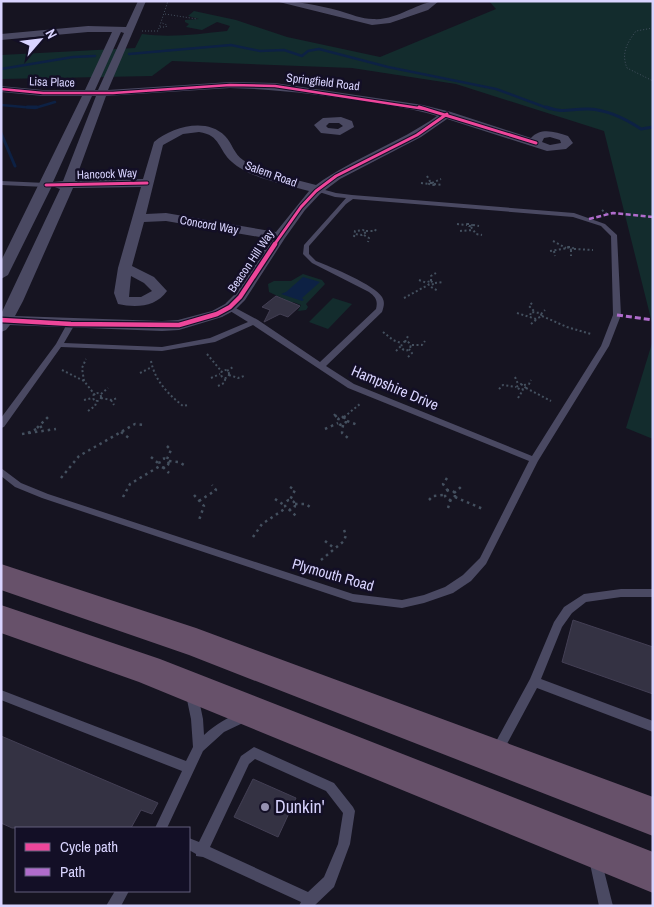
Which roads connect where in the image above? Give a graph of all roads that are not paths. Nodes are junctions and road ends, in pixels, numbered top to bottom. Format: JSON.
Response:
{"nodes":[{"id":1,"x":142,"y":1,"type":"edge"},
{"id":2,"x":279,"y":1,"type":"edge"},
{"id":3,"x":435,"y":1,"type":"edge"},
{"id":4,"x":123,"y":17,"type":"dead end"},
{"id":5,"x":118,"y":30,"type":"junction"},
{"id":6,"x":134,"y":30,"type":"junction"},
{"id":7,"x":1,"y":37,"type":"edge"},
{"id":8,"x":1,"y":89,"type":"edge"},
{"id":9,"x":88,"y":93,"type":"junction"},
{"id":10,"x":102,"y":93,"type":"junction"},
{"id":11,"x":338,"y":94,"type":"junction"},
{"id":12,"x":447,"y":114,"type":"junction"},
{"id":13,"x":327,"y":120,"type":"dead end"},
{"id":14,"x":536,"y":143,"type":"dead end"},
{"id":15,"x":1,"y":183,"type":"edge"},
{"id":16,"x":147,"y":183,"type":"junction"},
{"id":17,"x":46,"y":185,"type":"junction"},
{"id":18,"x":68,"y":185,"type":"junction"},
{"id":19,"x":318,"y":190,"type":"junction"},
{"id":20,"x":352,"y":197,"type":"junction"},
{"id":21,"x":139,"y":218,"type":"junction"},
{"id":22,"x":614,"y":235,"type":"joint"},
{"id":23,"x":279,"y":237,"type":"junction"},
{"id":24,"x":125,"y":268,"type":"dead end"},
{"id":25,"x":1,"y":275,"type":"edge"},
{"id":26,"x":230,"y":307,"type":"junction"},
{"id":27,"x":254,"y":322,"type":"junction"},
{"id":28,"x":3,"y":323,"type":"edge"},
{"id":29,"x":71,"y":324,"type":"junction"},
{"id":30,"x":59,"y":345,"type":"junction"},
{"id":31,"x":321,"y":366,"type":"junction"},
{"id":32,"x":1,"y":425,"type":"edge"},
{"id":33,"x":534,"y":460,"type":"junction"},
{"id":34,"x":1,"y":471,"type":"edge"},
{"id":35,"x":1,"y":577,"type":"edge"},
{"id":36,"x":653,"y":593,"type":"edge"},
{"id":37,"x":1,"y":619,"type":"edge"},
{"id":38,"x":534,"y":682,"type":"junction"},
{"id":39,"x":188,"y":686,"type":"junction"},
{"id":40,"x":1,"y":694,"type":"edge"},
{"id":41,"x":252,"y":712,"type":"junction"},
{"id":42,"x":653,"y":727,"type":"edge"},
{"id":43,"x":199,"y":747,"type":"junction"},
{"id":44,"x":494,"y":756,"type":"junction"},
{"id":45,"x":189,"y":768,"type":"junction"},
{"id":46,"x":653,"y":817,"type":"edge"},
{"id":47,"x":160,"y":827,"type":"edge"},
{"id":48,"x":190,"y":845,"type":"edge"},
{"id":49,"x":592,"y":849,"type":"junction"},
{"id":50,"x":201,"y":852,"type":"junction"},
{"id":51,"x":653,"y":873,"type":"edge"},
{"id":52,"x":121,"y":892,"type":"edge"},
{"id":53,"x":308,"y":902,"type":"edge"},
{"id":54,"x":113,"y":906,"type":"edge"},
{"id":55,"x":606,"y":906,"type":"edge"}],
"edges":[{"from":1,"to":6,"type":"street"},
{"from":2,"to":3,"type":"street"},
{"from":4,"to":5,"type":"street"},
{"from":5,"to":6,"type":"street"},
{"from":5,"to":7,"type":"street"},
{"from":5,"to":9,"type":"street"},
{"from":6,"to":10,"type":"street"},
{"from":8,"to":9,"type":"street","name":"Lisa Place"},
{"from":9,"to":10,"type":"street","name":"Lisa Place"},
{"from":9,"to":17,"type":"street"},
{"from":10,"to":11,"type":"street","name":"Springfield Road"},
{"from":10,"to":18,"type":"street"},
{"from":11,"to":12,"type":"street","name":"Springfield Road"},
{"from":11,"to":13,"type":"street"},
{"from":12,"to":14,"type":"street","name":"Springfield Road"},
{"from":12,"to":19,"type":"street","name":"Beacon Hill Way"},
{"from":15,"to":17,"type":"lane"},
{"from":16,"to":18,"type":"street","name":"Hancock Way"},
{"from":16,"to":19,"type":"street","name":"Salem Road"},
{"from":16,"to":21,"type":"street","name":"Salem Road"},
{"from":17,"to":18,"type":"street","name":"Hancock Way"},
{"from":17,"to":25,"type":"street"},
{"from":18,"to":28,"type":"street"},
{"from":19,"to":20,"type":"lane","name":"Salem Road"},
{"from":19,"to":23,"type":"street","name":"Beacon Hill Way"},
{"from":20,"to":22,"type":"lane","name":"Salem Road"},
{"from":20,"to":31,"type":"lane"},
{"from":21,"to":23,"type":"street","name":"Concord Way"},
{"from":21,"to":24,"type":"street","name":"Salem Road"},
{"from":22,"to":33,"type":"lane","name":"Plymouth Road"},
{"from":23,"to":26,"type":"street","name":"Beacon Hill Way"},
{"from":26,"to":27,"type":"lane","name":"Hampshire Drive"},
{"from":26,"to":29,"type":"street","name":"Beacon Hill Way"},
{"from":27,"to":30,"type":"lane"},
{"from":27,"to":31,"type":"lane","name":"Hampshire Drive"},
{"from":28,"to":29,"type":"street","name":"Beacon Hill Way"},
{"from":29,"to":30,"type":"lane"},
{"from":30,"to":32,"type":"lane"},
{"from":31,"to":33,"type":"lane","name":"Hampshire Drive"},
{"from":33,"to":34,"type":"lane","name":"Plymouth Road"},
{"from":35,"to":44,"type":"highway"},
{"from":36,"to":38,"type":"lane"},
{"from":37,"to":39,"type":"highway"},
{"from":38,"to":42,"type":"lane"},
{"from":38,"to":44,"type":"lane"},
{"from":39,"to":41,"type":"highway"},
{"from":39,"to":43,"type":"lane"},
{"from":40,"to":45,"type":"lane"},
{"from":41,"to":43,"type":"lane"},
{"from":41,"to":49,"type":"highway"},
{"from":43,"to":45,"type":"lane"},
{"from":44,"to":46,"type":"highway"},
{"from":45,"to":47,"type":"lane"},
{"from":48,"to":50,"type":"lane"},
{"from":49,"to":51,"type":"highway"},
{"from":49,"to":55,"type":"lane"},
{"from":50,"to":53,"type":"lane"},
{"from":50,"to":53,"type":"lane"},
{"from":52,"to":54,"type":"lane"}]}
